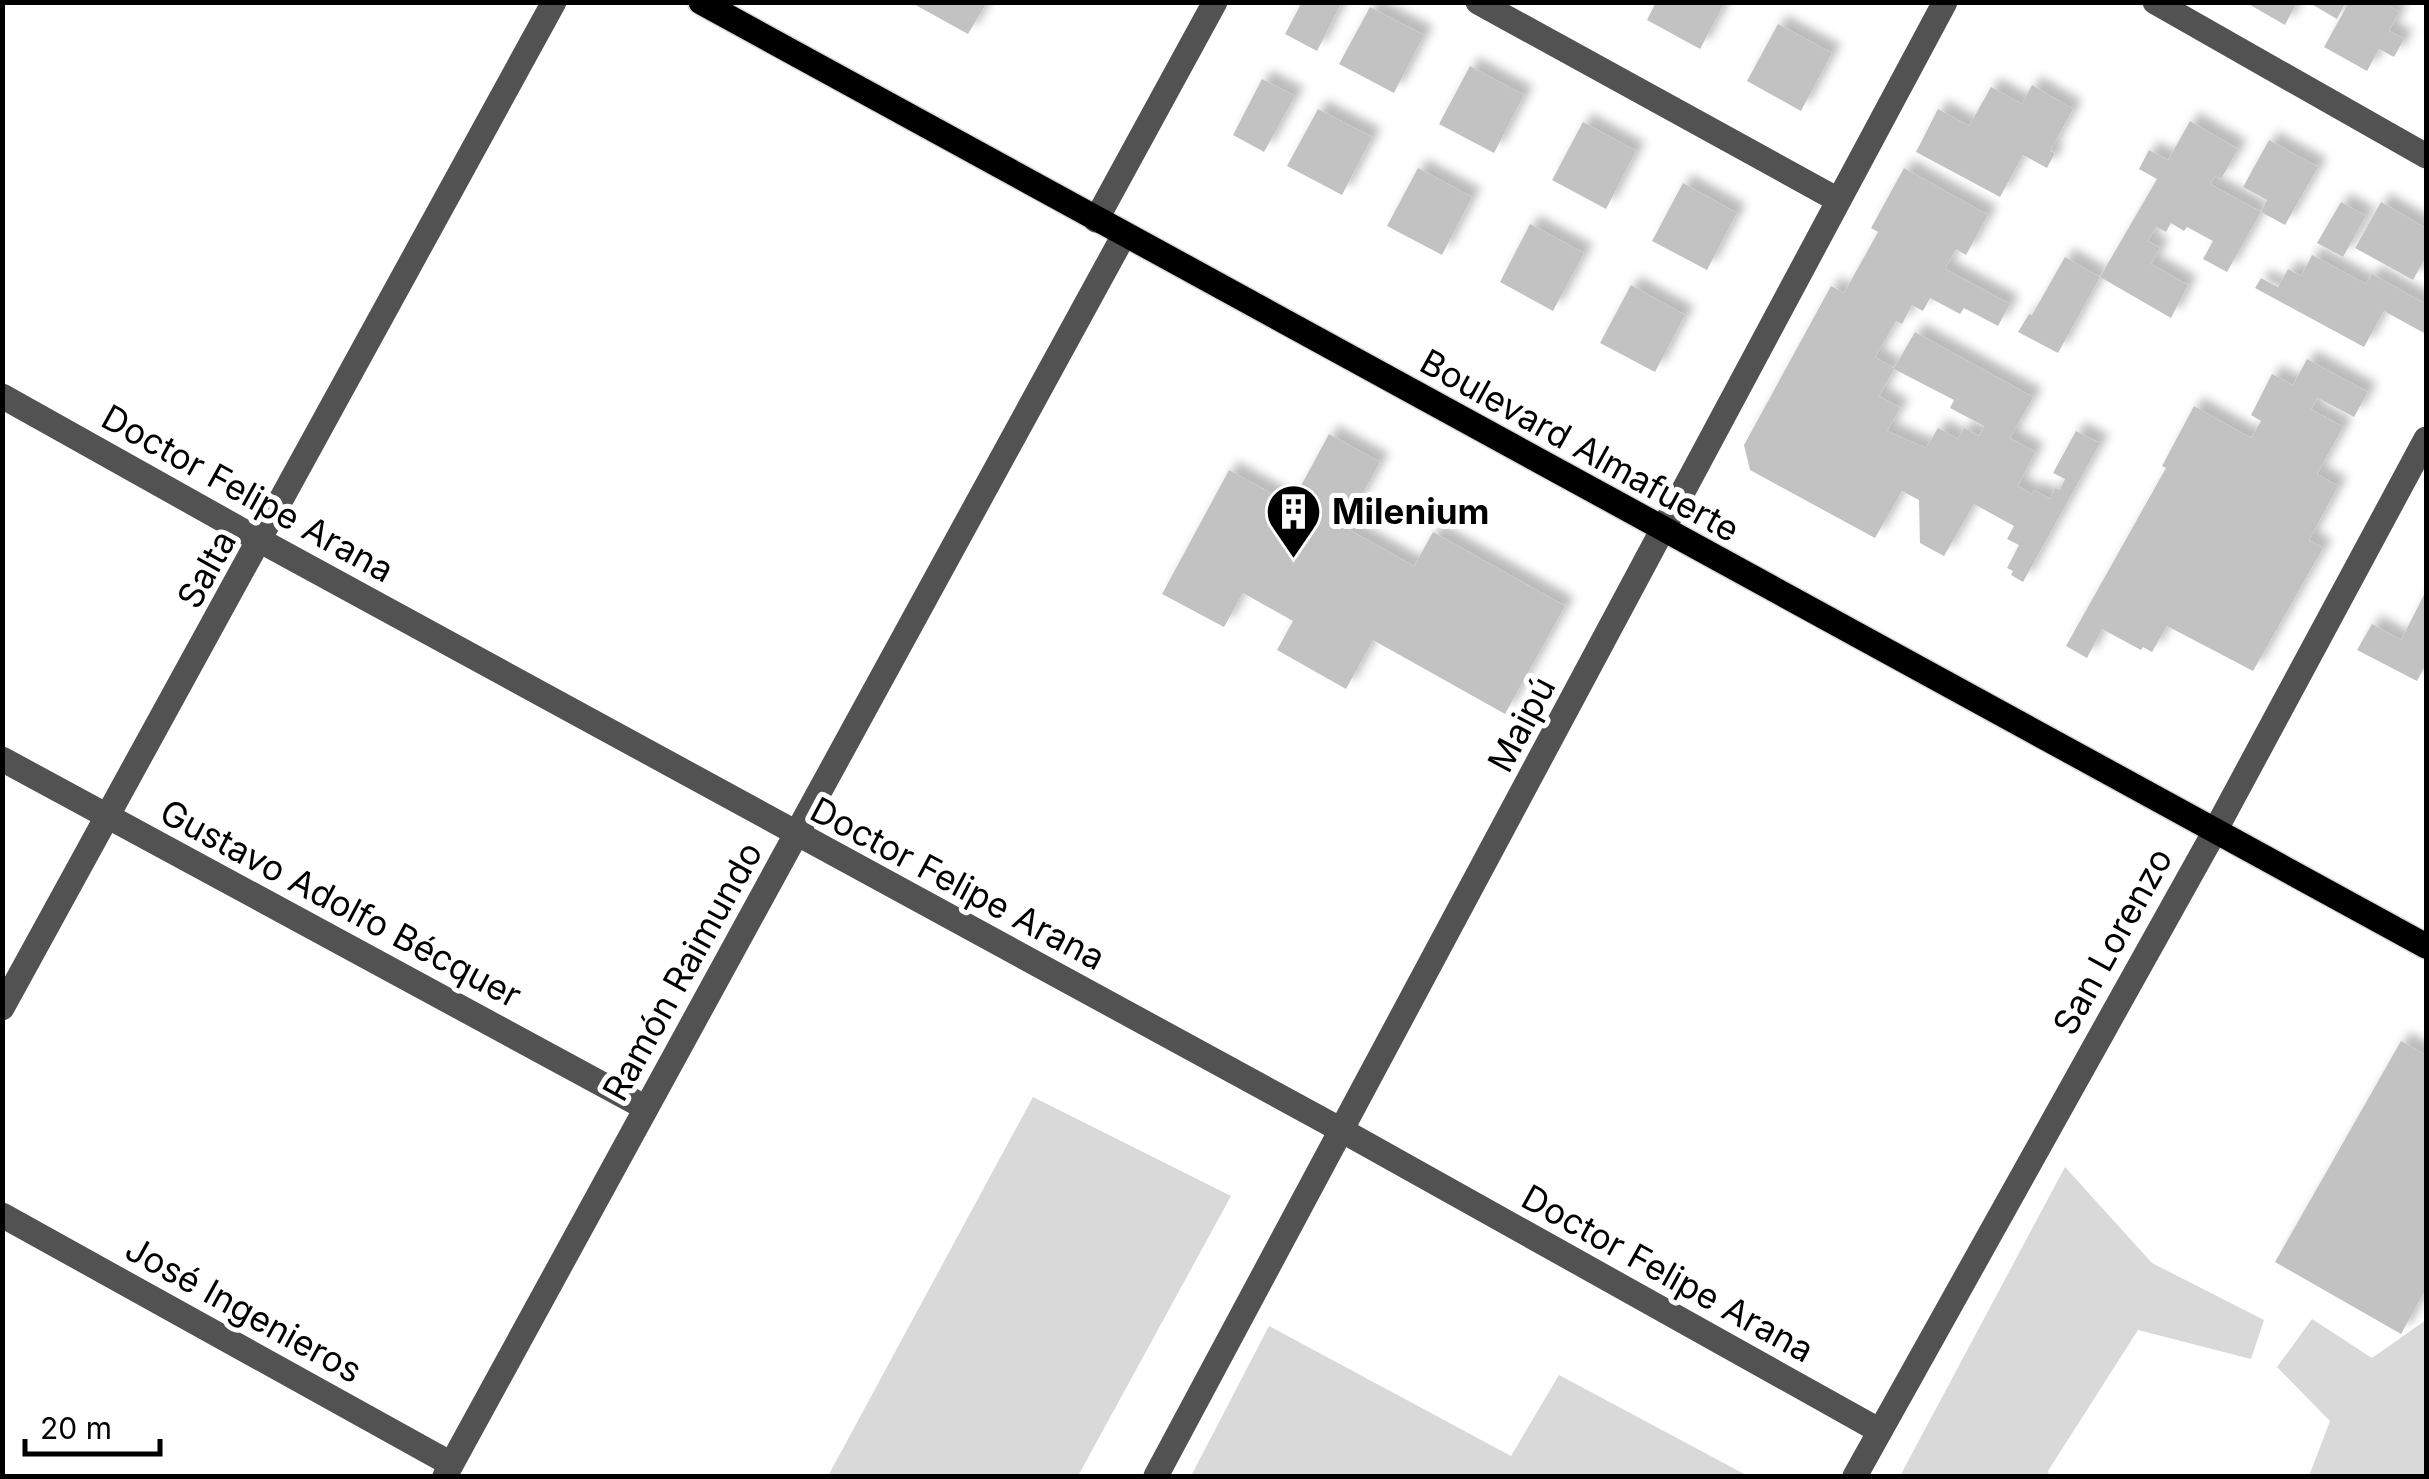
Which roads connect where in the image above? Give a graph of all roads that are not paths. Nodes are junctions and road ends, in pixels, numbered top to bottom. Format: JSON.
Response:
{"nodes":[{"id":1,"x":554,"y":2,"type":"edge"},
{"id":2,"x":701,"y":2,"type":"edge"},
{"id":3,"x":1216,"y":2,"type":"edge"},
{"id":4,"x":1478,"y":2,"type":"edge"},
{"id":5,"x":1944,"y":2,"type":"edge"},
{"id":6,"x":2155,"y":2,"type":"edge"},
{"id":7,"x":2426,"y":156,"type":"edge"},
{"id":8,"x":1838,"y":200,"type":"junction"},
{"id":9,"x":1096,"y":220,"type":"junction"},
{"id":10,"x":1124,"y":235,"type":"junction"},
{"id":11,"x":2,"y":396,"type":"edge"},
{"id":12,"x":2426,"y":439,"type":"edge"},
{"id":13,"x":1664,"y":531,"type":"junction"},
{"id":14,"x":260,"y":541,"type":"junction"},
{"id":15,"x":2,"y":759,"type":"edge"},
{"id":16,"x":110,"y":818,"type":"junction"},
{"id":17,"x":2215,"y":831,"type":"junction"},
{"id":18,"x":796,"y":834,"type":"junction"},
{"id":19,"x":2426,"y":946,"type":"edge"},
{"id":20,"x":2,"y":1008,"type":"edge"},
{"id":21,"x":646,"y":1108,"type":"junction"},
{"id":22,"x":1343,"y":1132,"type":"junction"},
{"id":23,"x":2,"y":1215,"type":"edge"},
{"id":24,"x":1880,"y":1431,"type":"junction"},
{"id":25,"x":448,"y":1470,"type":"edge"},
{"id":26,"x":1156,"y":1476,"type":"edge"},
{"id":27,"x":1856,"y":1476,"type":"edge"}],
"edges":[{"from":1,"to":14,"type":"street","name":"Salta"},
{"from":2,"to":9,"type":"main road","name":"Boulevard Almafuerte"},
{"from":3,"to":9,"type":"street"},
{"from":4,"to":8,"type":"street"},
{"from":5,"to":8,"type":"street","name":"Maipú"},
{"from":6,"to":7,"type":"street"},
{"from":8,"to":13,"type":"street","name":"Maipú"},
{"from":9,"to":10,"type":"main road","name":"Boulevard Almafuerte"},
{"from":10,"to":13,"type":"main road","name":"Boulevard Almafuerte"},
{"from":10,"to":18,"type":"street","name":"Ramón Raimundo"},
{"from":11,"to":14,"type":"street","name":"Doctor Felipe Arana"},
{"from":12,"to":17,"type":"street","name":"San Lorenzo"},
{"from":13,"to":17,"type":"main road","name":"Boulevard Almafuerte"},
{"from":13,"to":22,"type":"street","name":"Maipú"},
{"from":14,"to":16,"type":"street","name":"Salta"},
{"from":14,"to":18,"type":"street","name":"Doctor Felipe Arana"},
{"from":15,"to":16,"type":"street","name":"Gustavo Adolfo Bécquer"},
{"from":16,"to":20,"type":"street","name":"Salta"},
{"from":16,"to":21,"type":"street","name":"Gustavo Adolfo Bécquer"},
{"from":17,"to":19,"type":"main road","name":"Boulevard Almafuerte"},
{"from":17,"to":24,"type":"street","name":"San Lorenzo"},
{"from":18,"to":21,"type":"street","name":"Ramón Raimundo"},
{"from":18,"to":22,"type":"street","name":"Doctor Felipe Arana"},
{"from":21,"to":25,"type":"street","name":"Ramón Raimundo"},
{"from":22,"to":24,"type":"street","name":"Doctor Felipe Arana"},
{"from":22,"to":26,"type":"street","name":"Maipú"},
{"from":23,"to":25,"type":"street","name":"José Ingenieros"},
{"from":24,"to":27,"type":"street","name":"San Lorenzo"}]}
